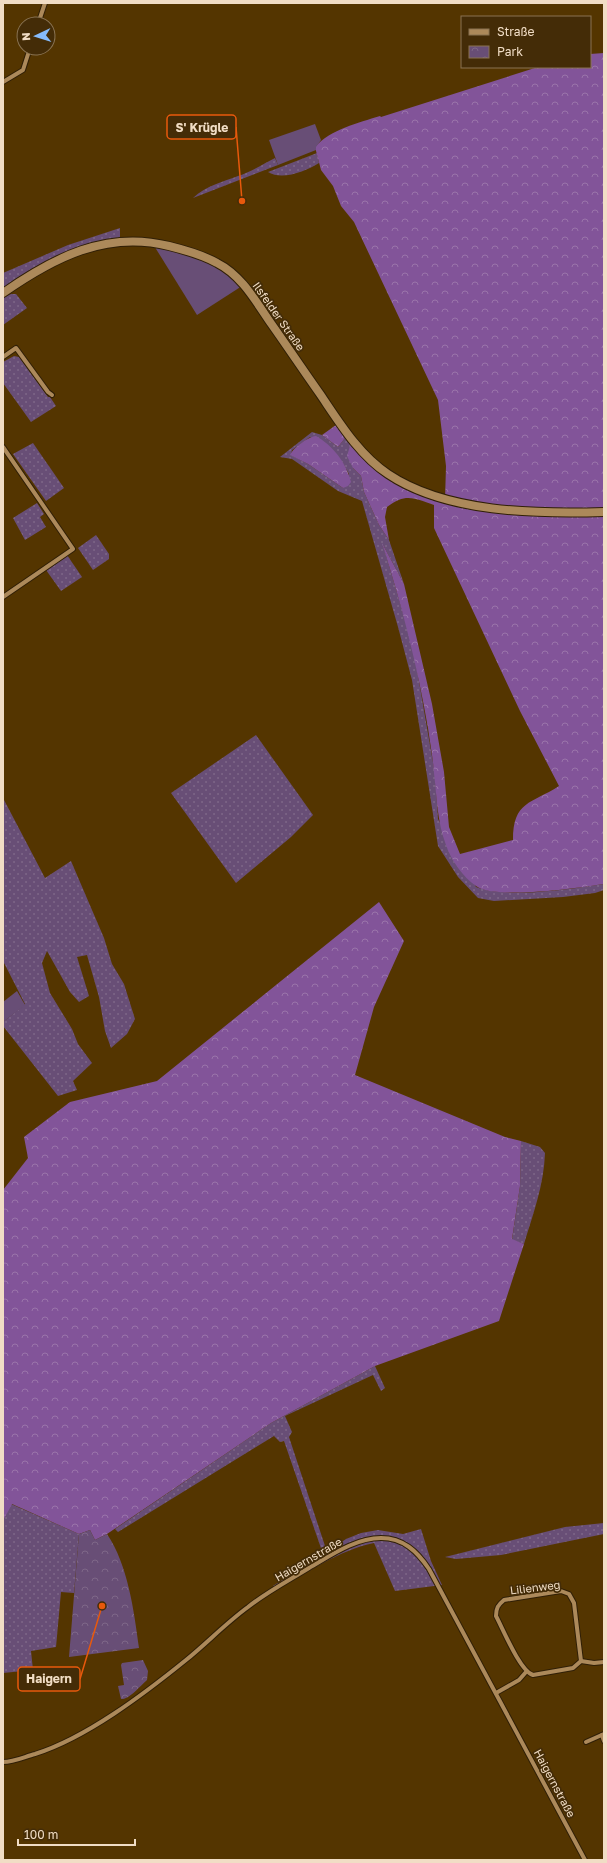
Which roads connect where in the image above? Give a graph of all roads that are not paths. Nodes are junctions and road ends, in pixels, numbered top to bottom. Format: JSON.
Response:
{"nodes":[{"id":1,"x":45,"y":3,"type":"edge"},
{"id":2,"x":41,"y":16,"type":"edge"},
{"id":3,"x":27,"y":56,"type":"edge"},
{"id":4,"x":3,"y":82,"type":"edge"},
{"id":5,"x":5,"y":291,"type":"edge"},
{"id":6,"x":3,"y":357,"type":"edge"},
{"id":7,"x":52,"y":395,"type":"dead end"},
{"id":8,"x":3,"y":447,"type":"edge"},
{"id":9,"x":604,"y":512,"type":"edge"},
{"id":10,"x":3,"y":597,"type":"edge"},
{"id":11,"x":582,"y":1661,"type":"junction"},
{"id":12,"x":604,"y":1662,"type":"edge"},
{"id":13,"x":526,"y":1672,"type":"junction"},
{"id":14,"x":496,"y":1693,"type":"junction"},
{"id":15,"x":603,"y":1734,"type":"edge"},
{"id":16,"x":604,"y":1741,"type":"edge"},
{"id":17,"x":586,"y":1742,"type":"dead end"},
{"id":18,"x":3,"y":1762,"type":"edge"},
{"id":19,"x":585,"y":1860,"type":"edge"}],
"edges":[{"from":1,"to":2,"type":"street"},
{"from":3,"to":4,"type":"street"},
{"from":5,"to":9,"type":"main road","name":"Ilsfelder Straße"},
{"from":6,"to":7,"type":"street"},
{"from":8,"to":10,"type":"street"},
{"from":11,"to":12,"type":"street"},
{"from":11,"to":13,"type":"street"},
{"from":11,"to":13,"type":"street","name":"Lilienweg"},
{"from":13,"to":14,"type":"street"},
{"from":14,"to":18,"type":"street","name":"Haigernstraße"},
{"from":14,"to":19,"type":"street","name":"Haigernstraße"},
{"from":15,"to":16,"type":"street"},
{"from":15,"to":17,"type":"street"}]}
